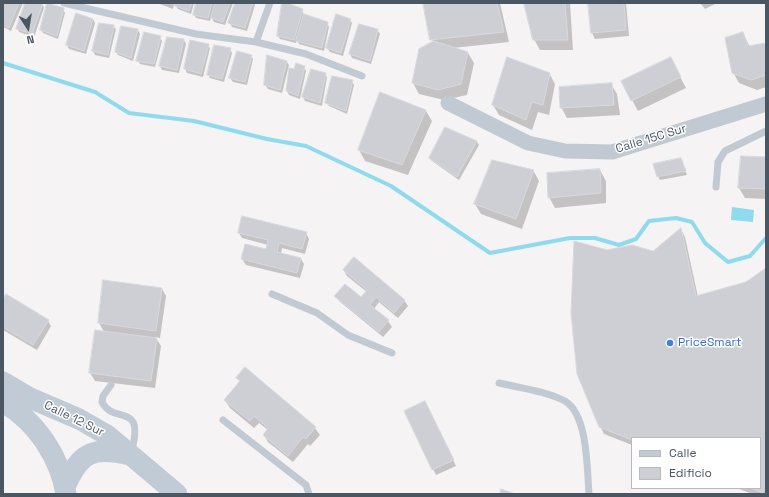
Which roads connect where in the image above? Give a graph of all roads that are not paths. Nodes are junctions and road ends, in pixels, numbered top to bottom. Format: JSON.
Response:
{"nodes":[{"id":1,"x":64,"y":3,"type":"edge"},
{"id":2,"x":270,"y":3,"type":"edge"},
{"id":3,"x":256,"y":42,"type":"junction"},
{"id":4,"x":362,"y":76,"type":"dead end"},
{"id":5,"x":448,"y":103,"type":"dead end"},
{"id":6,"x":766,"y":104,"type":"edge"},
{"id":7,"x":766,"y":131,"type":"edge"},
{"id":8,"x":716,"y":187,"type":"dead end"},
{"id":9,"x":272,"y":294,"type":"dead end"},
{"id":10,"x":392,"y":353,"type":"dead end"},
{"id":11,"x":3,"y":382,"type":"edge"},
{"id":12,"x":499,"y":383,"type":"dead end"},
{"id":13,"x":111,"y":385,"type":"dead end"},
{"id":14,"x":3,"y":402,"type":"edge"},
{"id":15,"x":223,"y":420,"type":"dead end"},
{"id":16,"x":131,"y":455,"type":"junction"},
{"id":17,"x":65,"y":490,"type":"edge"},
{"id":18,"x":175,"y":493,"type":"edge"},
{"id":19,"x":309,"y":494,"type":"edge"},
{"id":20,"x":589,"y":494,"type":"edge"}],
"edges":[{"from":1,"to":3,"type":"lane"},
{"from":2,"to":3,"type":"lane"},
{"from":3,"to":4,"type":"lane"},
{"from":5,"to":6,"type":"street","name":"Calle 15C Sur"},
{"from":7,"to":8,"type":"lane"},
{"from":9,"to":10,"type":"lane"},
{"from":11,"to":16,"type":"main road","name":"Calle 12 Sur"},
{"from":12,"to":20,"type":"lane"},
{"from":13,"to":16,"type":"lane"},
{"from":14,"to":17,"type":"main road"},
{"from":15,"to":19,"type":"lane"},
{"from":16,"to":17,"type":"main road"},
{"from":16,"to":18,"type":"main road","name":"Calle 12 Sur"}]}
